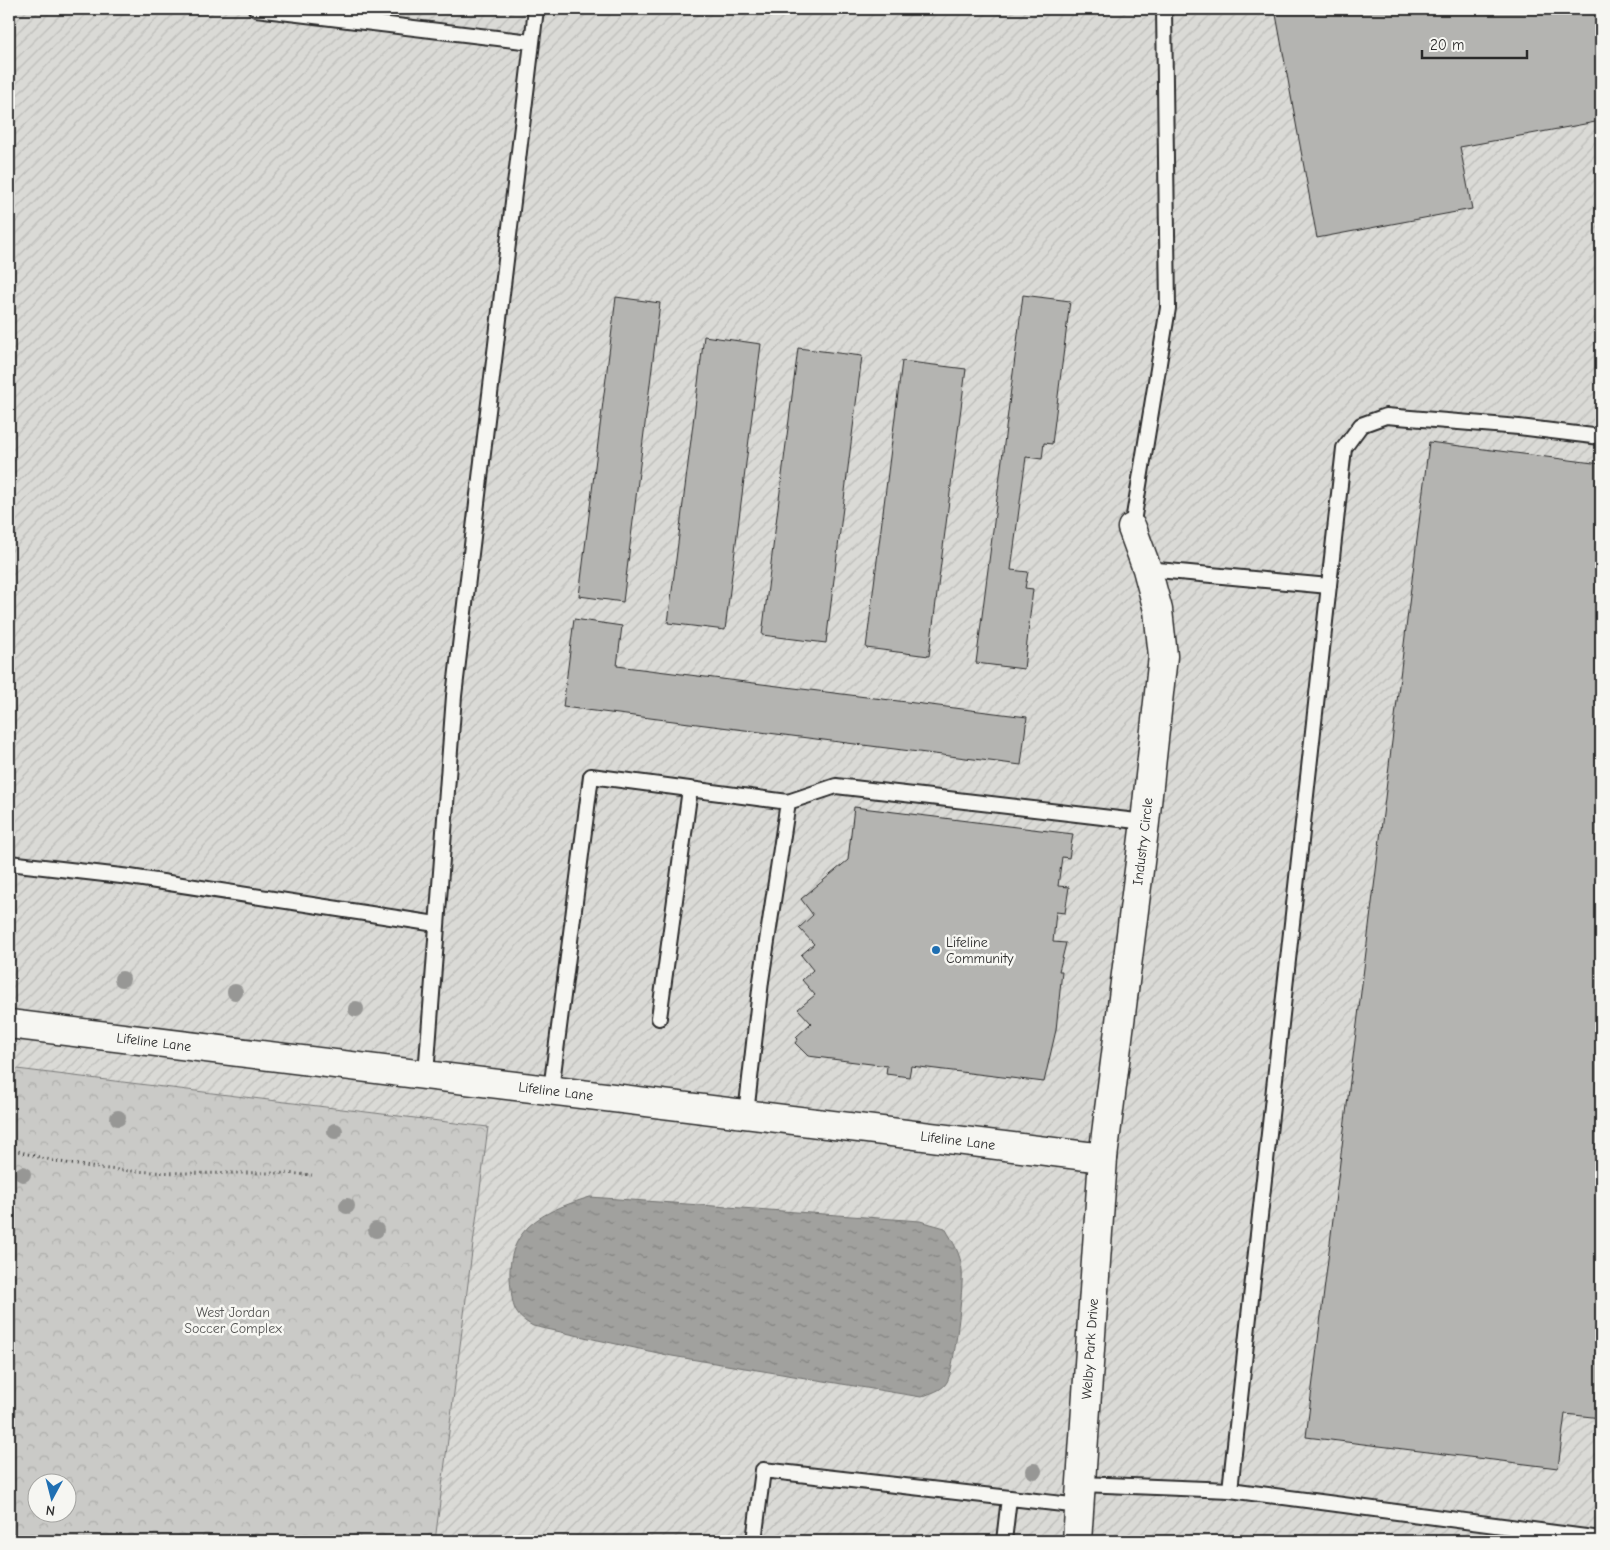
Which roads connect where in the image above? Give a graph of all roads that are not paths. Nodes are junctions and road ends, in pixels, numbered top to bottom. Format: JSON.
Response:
{"nodes":[{"id":1,"x":256,"y":9,"type":"edge"},
{"id":2,"x":536,"y":9,"type":"edge"},
{"id":3,"x":1164,"y":9,"type":"edge"},
{"id":4,"x":531,"y":42,"type":"junction"},
{"id":5,"x":1601,"y":437,"type":"edge"},
{"id":6,"x":1132,"y":528,"type":"joint"},
{"id":7,"x":1147,"y":569,"type":"junction"},
{"id":8,"x":1329,"y":586,"type":"junction"},
{"id":9,"x":690,"y":789,"type":"junction"},
{"id":10,"x":788,"y":802,"type":"junction"},
{"id":11,"x":1146,"y":822,"type":"junction"},
{"id":12,"x":9,"y":863,"type":"edge"},
{"id":13,"x":436,"y":924,"type":"junction"},
{"id":14,"x":659,"y":1018,"type":"dead end"},
{"id":15,"x":9,"y":1024,"type":"edge"},
{"id":16,"x":426,"y":1075,"type":"junction"},
{"id":17,"x":551,"y":1090,"type":"junction"},
{"id":18,"x":746,"y":1114,"type":"junction"},
{"id":19,"x":1103,"y":1158,"type":"junction"},
{"id":20,"x":1230,"y":1490,"type":"junction"},
{"id":21,"x":1081,"y":1495,"type":"junction"},
{"id":22,"x":1009,"y":1498,"type":"junction"},
{"id":23,"x":1601,"y":1539,"type":"edge"},
{"id":24,"x":754,"y":1541,"type":"edge"},
{"id":25,"x":1004,"y":1541,"type":"edge"},
{"id":26,"x":1078,"y":1541,"type":"edge"}],
"edges":[{"from":1,"to":4,"type":"lane"},
{"from":2,"to":4,"type":"lane"},
{"from":3,"to":6,"type":"lane"},
{"from":4,"to":13,"type":"lane"},
{"from":5,"to":8,"type":"lane"},
{"from":6,"to":7,"type":"street","name":"Industry Circle"},
{"from":7,"to":8,"type":"lane"},
{"from":7,"to":11,"type":"street","name":"Industry Circle"},
{"from":8,"to":20,"type":"lane"},
{"from":9,"to":10,"type":"lane"},
{"from":9,"to":14,"type":"lane"},
{"from":9,"to":17,"type":"lane"},
{"from":10,"to":11,"type":"lane"},
{"from":10,"to":18,"type":"lane"},
{"from":11,"to":19,"type":"street","name":"Industry Circle"},
{"from":12,"to":13,"type":"lane"},
{"from":13,"to":16,"type":"lane"},
{"from":15,"to":16,"type":"street","name":"Lifeline Lane"},
{"from":16,"to":17,"type":"street","name":"Lifeline Lane"},
{"from":17,"to":18,"type":"street","name":"Lifeline Lane"},
{"from":18,"to":19,"type":"street","name":"Lifeline Lane"},
{"from":19,"to":21,"type":"street","name":"Welby Park Drive"},
{"from":20,"to":21,"type":"lane"},
{"from":20,"to":23,"type":"lane"},
{"from":21,"to":22,"type":"lane"},
{"from":21,"to":26,"type":"street","name":"Welby Park Drive"},
{"from":22,"to":24,"type":"lane"},
{"from":22,"to":25,"type":"lane"}]}
